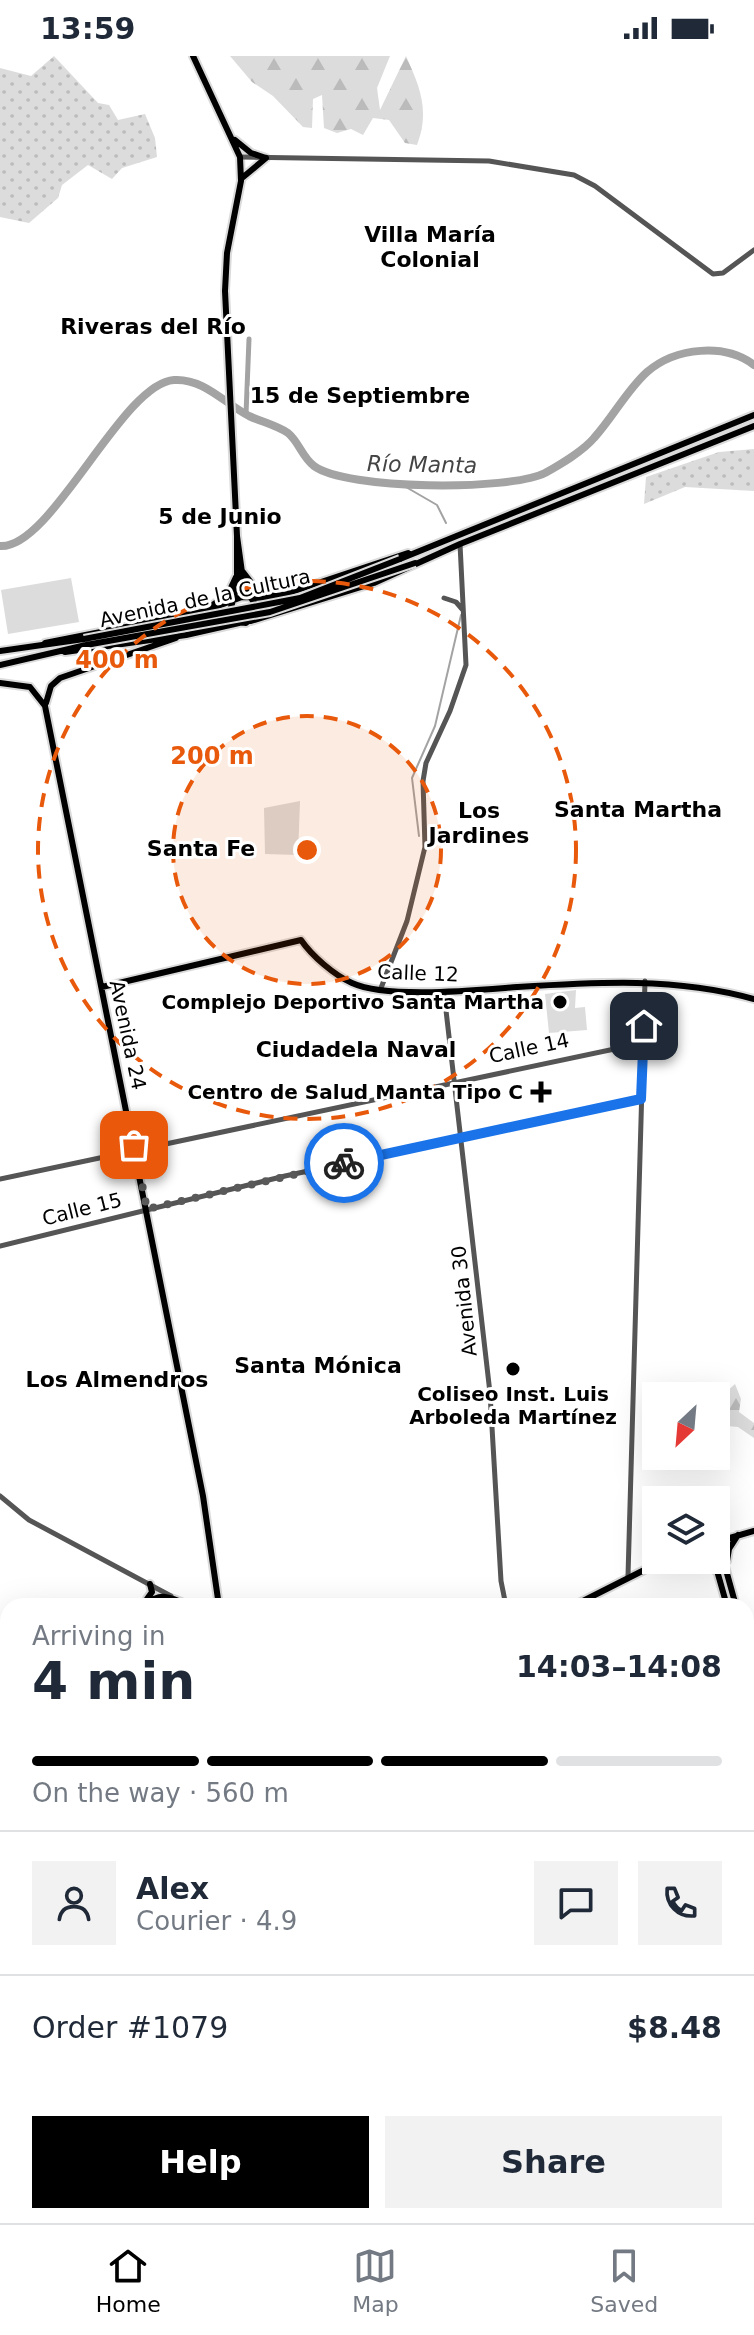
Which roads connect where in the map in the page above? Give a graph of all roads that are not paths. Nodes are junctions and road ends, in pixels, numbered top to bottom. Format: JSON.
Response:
{"nodes":[{"id":1,"x":193,"y":56,"type":"edge"},
{"id":2,"x":233,"y":138,"type":"junction"},
{"id":3,"x":240,"y":157,"type":"junction"},
{"id":4,"x":266,"y":158,"type":"junction"},
{"id":5,"x":241,"y":181,"type":"junction"},
{"id":6,"x":754,"y":250,"type":"edge"},
{"id":7,"x":754,"y":415,"type":"edge"},
{"id":8,"x":754,"y":426,"type":"edge"},
{"id":9,"x":460,"y":544,"type":"junction"},
{"id":10,"x":412,"y":552,"type":"junction"},
{"id":11,"x":415,"y":563,"type":"junction"},
{"id":12,"x":240,"y":572,"type":"junction"},
{"id":13,"x":289,"y":594,"type":"junction"},
{"id":14,"x":444,"y":598,"type":"dead end"},
{"id":15,"x":249,"y":599,"type":"junction"},
{"id":16,"x":235,"y":600,"type":"junction"},
{"id":17,"x":202,"y":612,"type":"junction"},
{"id":18,"x":465,"y":620,"type":"junction"},
{"id":19,"x":244,"y":623,"type":"junction"},
{"id":20,"x":186,"y":635,"type":"junction"},
{"id":21,"x":85,"y":642,"type":"junction"},
{"id":22,"x":45,"y":643,"type":"junction"},
{"id":23,"x":0,"y":651,"type":"edge"},
{"id":24,"x":65,"y":652,"type":"junction"},
{"id":25,"x":0,"y":665,"type":"edge"},
{"id":26,"x":0,"y":683,"type":"edge"},
{"id":27,"x":45,"y":706,"type":"junction"},
{"id":28,"x":645,"y":981,"type":"junction"},
{"id":29,"x":102,"y":987,"type":"junction"},
{"id":30,"x":381,"y":988,"type":"junction"},
{"id":31,"x":444,"y":993,"type":"junction"},
{"id":32,"x":754,"y":999,"type":"edge"},
{"id":33,"x":643,"y":1043,"type":"junction"},
{"id":34,"x":454,"y":1081,"type":"junction"},
{"id":35,"x":641,"y":1099,"type":"junction"},
{"id":36,"x":462,"y":1138,"type":"junction"},
{"id":37,"x":135,"y":1151,"type":"junction"},
{"id":38,"x":0,"y":1179,"type":"edge"},
{"id":39,"x":147,"y":1209,"type":"junction"},
{"id":40,"x":0,"y":1246,"type":"edge"},
{"id":41,"x":0,"y":1496,"type":"edge"},
{"id":42,"x":754,"y":1531,"type":"edge"},
{"id":43,"x":738,"y":1535,"type":"junction"},
{"id":44,"x":730,"y":1538,"type":"edge"},
{"id":45,"x":730,"y":1549,"type":"edge"},
{"id":46,"x":642,"y":1570,"type":"edge"},
{"id":47,"x":729,"y":1574,"type":"edge"},
{"id":48,"x":628,"y":1576,"type":"junction"},
{"id":49,"x":720,"y":1576,"type":"edge"},
{"id":50,"x":150,"y":1584,"type":"junction"},
{"id":51,"x":171,"y":1596,"type":"junction"},
{"id":52,"x":148,"y":1598,"type":"edge"},
{"id":53,"x":155,"y":1598,"type":"edge"},
{"id":54,"x":174,"y":1598,"type":"edge"},
{"id":55,"x":218,"y":1598,"type":"edge"},
{"id":56,"x":504,"y":1598,"type":"edge"},
{"id":57,"x":588,"y":1598,"type":"edge"},
{"id":58,"x":725,"y":1598,"type":"edge"},
{"id":59,"x":734,"y":1598,"type":"edge"}],
"edges":[{"from":1,"to":2,"type":"main road"},
{"from":2,"to":3,"type":"main road"},
{"from":2,"to":4,"type":"main road"},
{"from":3,"to":4,"type":"street"},
{"from":3,"to":5,"type":"main road"},
{"from":4,"to":5,"type":"main road"},
{"from":4,"to":6,"type":"street"},
{"from":5,"to":12,"type":"main road"},
{"from":7,"to":10,"type":"main road","name":"Avenida de la Cultura"},
{"from":8,"to":9,"type":"main road","name":"Avenida de la Cultura"},
{"from":9,"to":11,"type":"main road","name":"Avenida de la Cultura"},
{"from":9,"to":18,"type":"street"},
{"from":10,"to":13,"type":"main road","name":"Avenida de la Cultura"},
{"from":10,"to":21,"type":"main road","name":"Avenida de la Cultura","bridge":true},
{"from":11,"to":19,"type":"main road","name":"Avenida de la Cultura"},
{"from":11,"to":21,"type":"main road","name":"Avenida de la Cultura","bridge":true},
{"from":12,"to":13,"type":"main road"},
{"from":12,"to":15,"type":"main road"},
{"from":12,"to":16,"type":"main road"},
{"from":12,"to":17,"type":"main road"},
{"from":13,"to":15,"type":"main road","name":"Avenida de la Cultura"},
{"from":14,"to":18,"type":"street"},
{"from":15,"to":16,"type":"main road"},
{"from":15,"to":19,"type":"main road"},
{"from":16,"to":17,"type":"main road","name":"Avenida de la Cultura"},
{"from":16,"to":19,"type":"main road"},
{"from":17,"to":22,"type":"main road","name":"Avenida de la Cultura"},
{"from":18,"to":30,"type":"street"},
{"from":19,"to":20,"type":"main road","name":"Avenida de la Cultura"},
{"from":20,"to":24,"type":"main road","name":"Avenida de la Cultura"},
{"from":20,"to":27,"type":"main road"},
{"from":21,"to":22,"type":"main road","name":"Avenida de la Cultura"},
{"from":21,"to":24,"type":"main road","name":"Avenida de la Cultura"},
{"from":22,"to":23,"type":"main road","name":"Avenida de la Cultura"},
{"from":24,"to":25,"type":"main road","name":"Avenida de la Cultura"},
{"from":26,"to":27,"type":"main road"},
{"from":27,"to":29,"type":"main road","name":"Avenida 24"},
{"from":28,"to":31,"type":"main road","name":"Calle 12"},
{"from":28,"to":32,"type":"main road","name":"Calle 12"},
{"from":28,"to":33,"type":"street"},
{"from":29,"to":30,"type":"main road","name":"Calle 12"},
{"from":29,"to":37,"type":"main road","name":"Avenida 24"},
{"from":30,"to":31,"type":"main road","name":"Calle 12"},
{"from":31,"to":34,"type":"street","name":"Avenida 30"},
{"from":33,"to":34,"type":"street","name":"Calle 14"},
{"from":33,"to":35,"type":"street"},
{"from":34,"to":36,"type":"street","name":"Avenida 30"},
{"from":34,"to":37,"type":"street","name":"Calle 14"},
{"from":35,"to":36,"type":"street","name":"Calle 15"},
{"from":35,"to":48,"type":"street"},
{"from":36,"to":39,"type":"street","name":"Calle 15"},
{"from":36,"to":56,"type":"street","name":"Avenida 30"},
{"from":37,"to":38,"type":"street","name":"Calle 14"},
{"from":37,"to":39,"type":"main road","name":"Avenida 24"},
{"from":39,"to":40,"type":"street","name":"Calle 15"},
{"from":39,"to":55,"type":"main road","name":"Avenida 24"},
{"from":41,"to":50,"type":"street"},
{"from":42,"to":43,"type":"main road"},
{"from":43,"to":44,"type":"main road"},
{"from":43,"to":45,"type":"main road"},
{"from":46,"to":48,"type":"main road"},
{"from":47,"to":59,"type":"main road"},
{"from":48,"to":57,"type":"main road"},
{"from":49,"to":58,"type":"main road"},
{"from":50,"to":51,"type":"street"},
{"from":50,"to":52,"type":"main road"},
{"from":51,"to":53,"type":"main road"},
{"from":51,"to":54,"type":"main road"}]}
